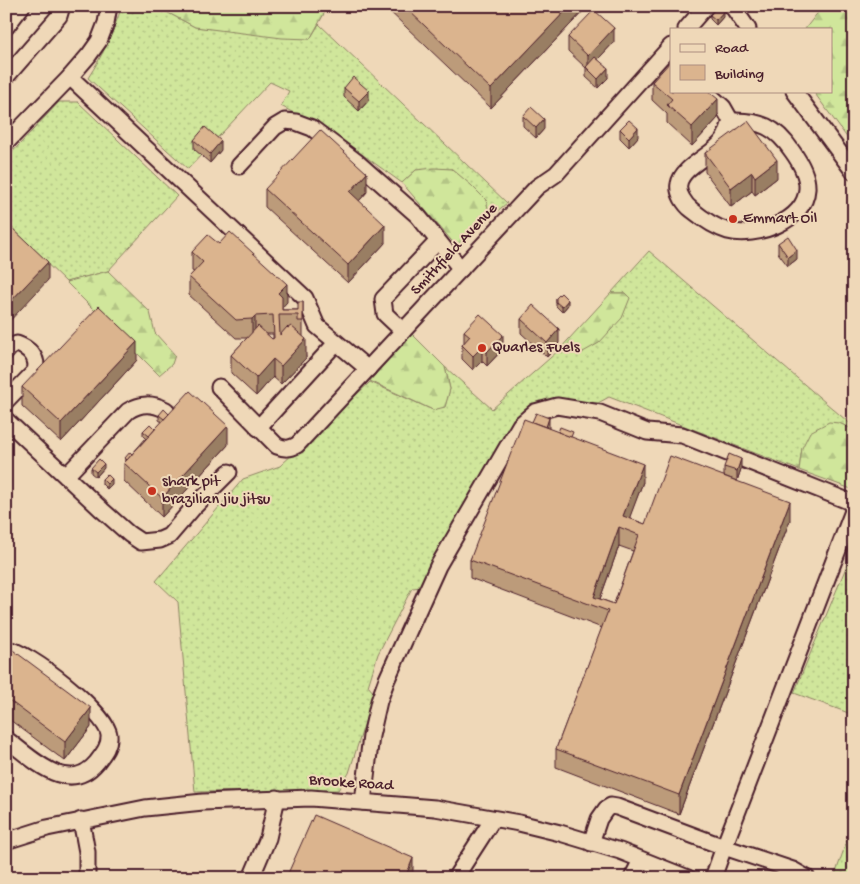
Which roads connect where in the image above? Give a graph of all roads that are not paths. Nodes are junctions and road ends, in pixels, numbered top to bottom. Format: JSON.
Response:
{"nodes":[{"id":1,"x":22,"y":6,"type":"edge"},
{"id":2,"x":62,"y":6,"type":"edge"},
{"id":3,"x":109,"y":6,"type":"edge"},
{"id":4,"x":706,"y":6,"type":"edge"},
{"id":5,"x":732,"y":6,"type":"edge"},
{"id":6,"x":741,"y":26,"type":"edge"},
{"id":7,"x":6,"y":27,"type":"edge"},
{"id":8,"x":687,"y":28,"type":"edge"},
{"id":9,"x":670,"y":47,"type":"edge"},
{"id":10,"x":70,"y":77,"type":"junction"},
{"id":11,"x":6,"y":78,"type":"edge"},
{"id":12,"x":706,"y":92,"type":"edge"},
{"id":13,"x":795,"y":92,"type":"edge"},
{"id":14,"x":731,"y":122,"type":"junction"},
{"id":15,"x":6,"y":143,"type":"edge"},
{"id":16,"x":239,"y":166,"type":"dead end"},
{"id":17,"x":854,"y":172,"type":"edge"},
{"id":18,"x":438,"y":241,"type":"junction"},
{"id":19,"x":461,"y":269,"type":"junction"},
{"id":20,"x":403,"y":331,"type":"junction"},
{"id":21,"x":336,"y":343,"type":"junction"},
{"id":22,"x":6,"y":352,"type":"edge"},
{"id":23,"x":368,"y":369,"type":"junction"},
{"id":24,"x":219,"y":388,"type":"dead end"},
{"id":25,"x":6,"y":401,"type":"edge"},
{"id":26,"x":166,"y":410,"type":"edge"},
{"id":27,"x":6,"y":420,"type":"edge"},
{"id":28,"x":258,"y":428,"type":"junction"},
{"id":29,"x":229,"y":472,"type":"dead end"},
{"id":30,"x":66,"y":476,"type":"junction"},
{"id":31,"x":6,"y":649,"type":"edge"},
{"id":32,"x":6,"y":739,"type":"edge"},
{"id":33,"x":277,"y":798,"type":"junction"},
{"id":34,"x":363,"y":802,"type":"junction"},
{"id":35,"x":493,"y":819,"type":"junction"},
{"id":36,"x":81,"y":820,"type":"junction"},
{"id":37,"x":6,"y":841,"type":"edge"},
{"id":38,"x":591,"y":842,"type":"junction"},
{"id":39,"x":724,"y":847,"type":"junction"},
{"id":40,"x":641,"y":860,"type":"junction"},
{"id":41,"x":87,"y":878,"type":"edge"},
{"id":42,"x":251,"y":878,"type":"edge"},
{"id":43,"x":455,"y":878,"type":"edge"},
{"id":44,"x":632,"y":878,"type":"edge"},
{"id":45,"x":688,"y":878,"type":"edge"},
{"id":46,"x":715,"y":878,"type":"edge"},
{"id":47,"x":807,"y":878,"type":"edge"}],
"edges":[{"from":1,"to":7,"type":"street"},
{"from":2,"to":11,"type":"street"},
{"from":3,"to":10,"type":"street"},
{"from":4,"to":8,"type":"street"},
{"from":5,"to":6,"type":"street"},
{"from":9,"to":19,"type":"street","name":"Smithfield Avenue"},
{"from":10,"to":15,"type":"street"},
{"from":10,"to":21,"type":"street"},
{"from":12,"to":14,"type":"street"},
{"from":13,"to":17,"type":"street"},
{"from":14,"to":14,"type":"street"},
{"from":16,"to":18,"type":"street"},
{"from":18,"to":19,"type":"street"},
{"from":18,"to":20,"type":"street"},
{"from":19,"to":20,"type":"street","name":"Smithfield Avenue"},
{"from":20,"to":23,"type":"street","name":"Smithfield Avenue"},
{"from":21,"to":23,"type":"street"},
{"from":21,"to":28,"type":"street"},
{"from":22,"to":25,"type":"street"},
{"from":23,"to":28,"type":"street","name":"Smithfield Avenue"},
{"from":24,"to":28,"type":"street","name":"Smithfield Avenue"},
{"from":26,"to":30,"type":"street"},
{"from":27,"to":30,"type":"street"},
{"from":29,"to":30,"type":"street"},
{"from":31,"to":32,"type":"street"},
{"from":33,"to":34,"type":"street","name":"Brooke Road"},
{"from":33,"to":36,"type":"street","name":"Brooke Road"},
{"from":33,"to":42,"type":"street"},
{"from":34,"to":35,"type":"street","name":"Brooke Road"},
{"from":34,"to":39,"type":"street"},
{"from":35,"to":38,"type":"street","name":"Brooke Road"},
{"from":35,"to":43,"type":"street"},
{"from":36,"to":37,"type":"street","name":"Brooke Road"},
{"from":36,"to":41,"type":"street"},
{"from":38,"to":39,"type":"street"},
{"from":38,"to":40,"type":"street","name":"Brooke Road"},
{"from":39,"to":46,"type":"street"},
{"from":39,"to":47,"type":"street"},
{"from":40,"to":44,"type":"street"},
{"from":40,"to":45,"type":"street","name":"Brooke Road"}]}
